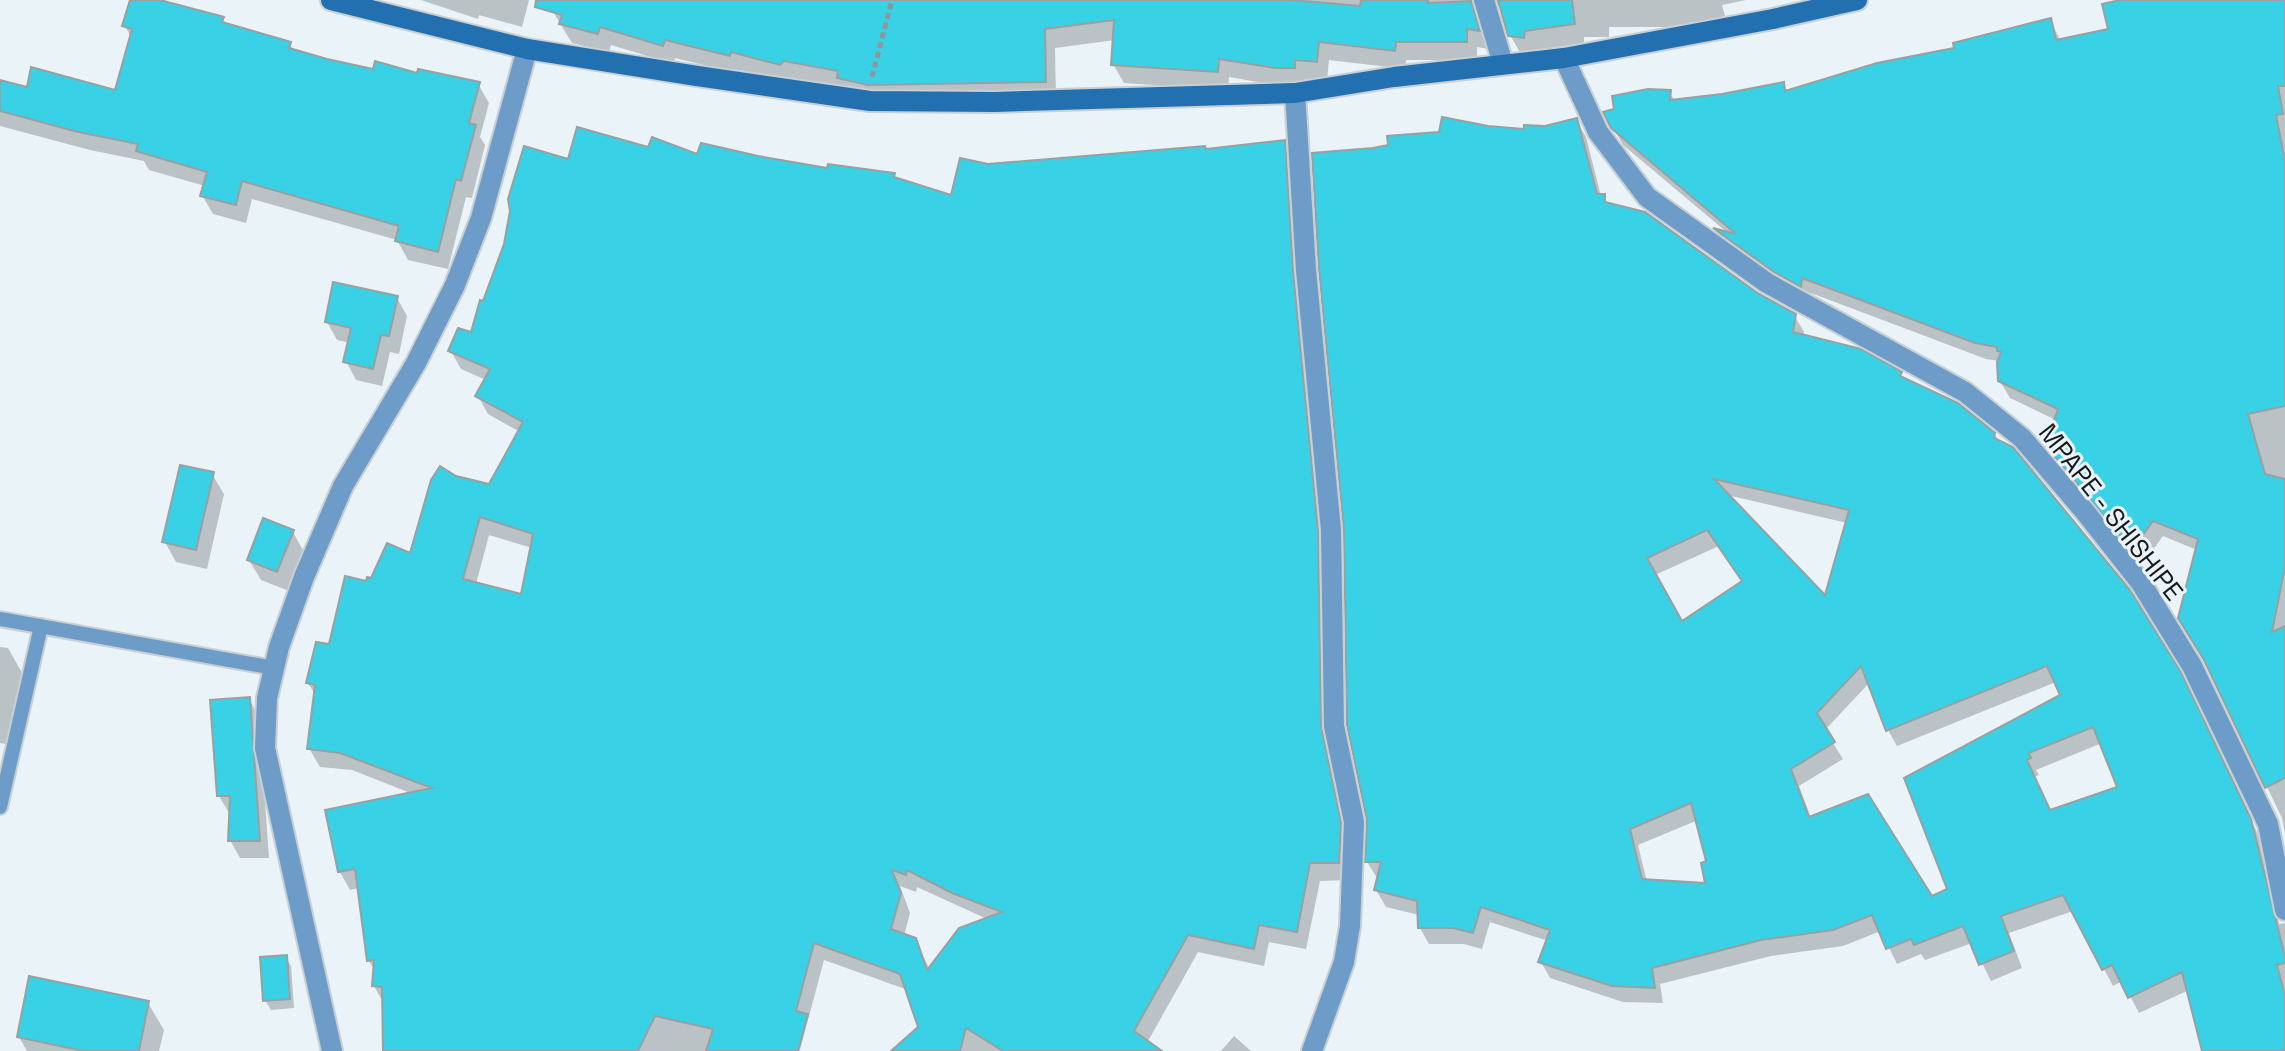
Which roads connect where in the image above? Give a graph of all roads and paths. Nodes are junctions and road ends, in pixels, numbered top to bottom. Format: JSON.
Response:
{"nodes":[{"id":1,"x":331,"y":0,"type":"edge"},
{"id":2,"x":892,"y":0,"type":"edge"},
{"id":3,"x":1484,"y":0,"type":"edge"},
{"id":4,"x":1857,"y":0,"type":"edge"},
{"id":5,"x":527,"y":49,"type":"junction"},
{"id":6,"x":1564,"y":58,"type":"junction"},
{"id":7,"x":1503,"y":64,"type":"junction"},
{"id":8,"x":1295,"y":93,"type":"junction"},
{"id":9,"x":870,"y":101,"type":"junction"},
{"id":10,"x":0,"y":619,"type":"edge"},
{"id":11,"x":41,"y":626,"type":"junction"},
{"id":12,"x":274,"y":668,"type":"junction"},
{"id":13,"x":0,"y":807,"type":"edge"},
{"id":14,"x":2279,"y":844,"type":"edge"},
{"id":15,"x":2285,"y":910,"type":"edge"},
{"id":16,"x":332,"y":1051,"type":"edge"},
{"id":17,"x":1312,"y":1051,"type":"edge"}],
"edges":[{"from":1,"to":5,"type":"street"},
{"from":2,"to":9,"type":"path"},
{"from":3,"to":7,"type":"street"},
{"from":4,"to":6,"type":"street"},
{"from":5,"to":9,"type":"street"},
{"from":5,"to":12,"type":"street"},
{"from":6,"to":7,"type":"street"},
{"from":6,"to":14,"type":"street","name":"MPAPE - SHISHIPE"},
{"from":7,"to":8,"type":"street"},
{"from":8,"to":9,"type":"street"},
{"from":8,"to":17,"type":"street"},
{"from":10,"to":11,"type":"lane"},
{"from":11,"to":12,"type":"lane"},
{"from":11,"to":13,"type":"lane"},
{"from":12,"to":16,"type":"street"},
{"from":14,"to":15,"type":"street","name":"MPAPE - SHISHIPE"}]}
